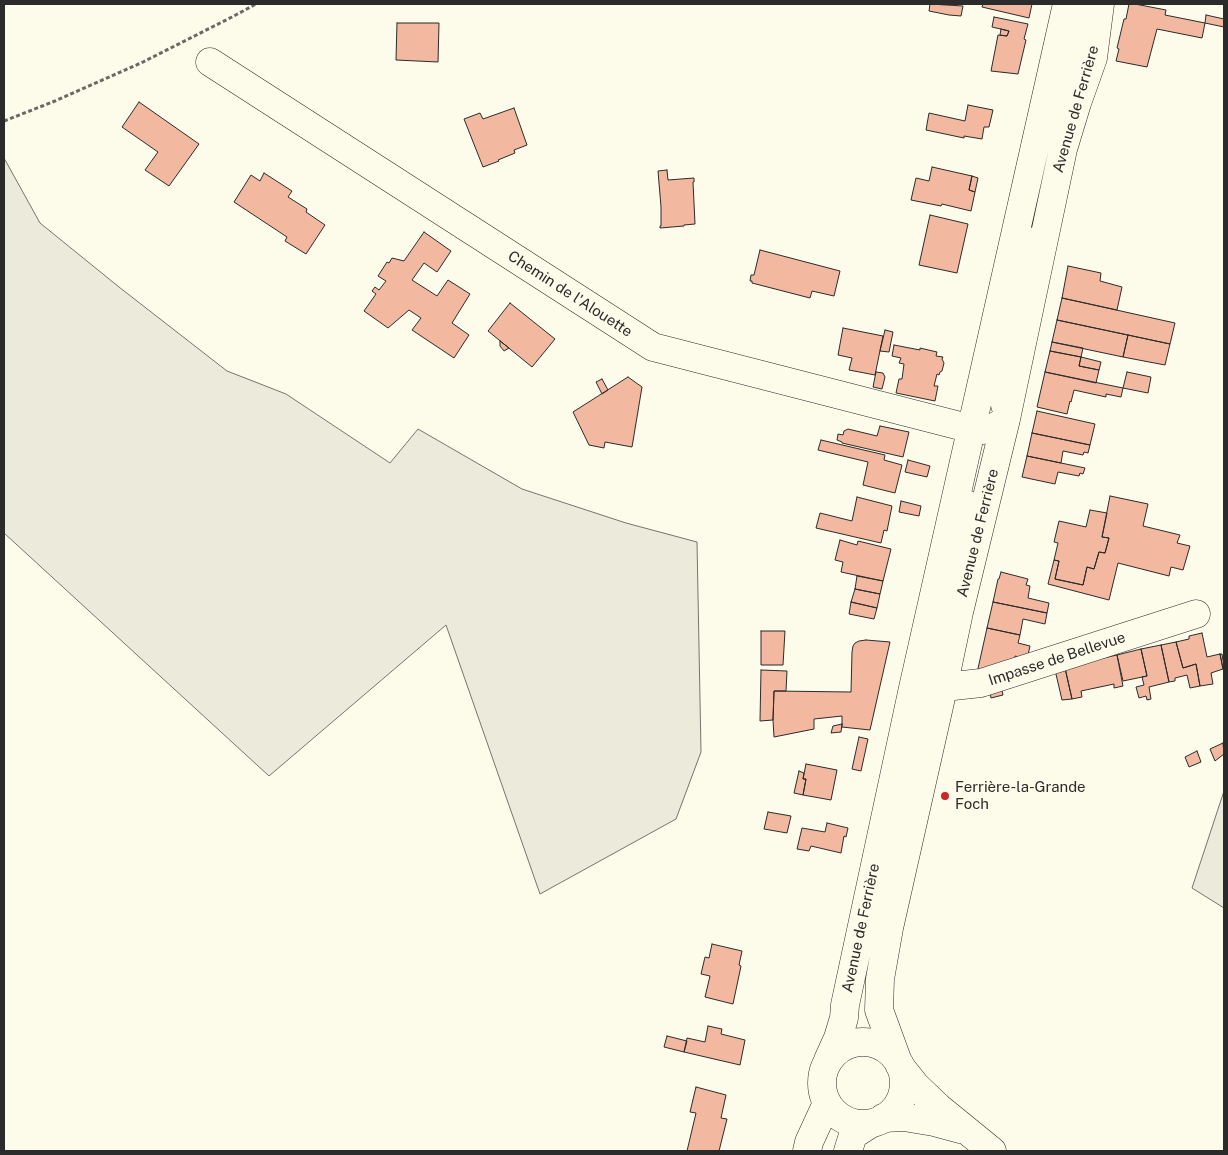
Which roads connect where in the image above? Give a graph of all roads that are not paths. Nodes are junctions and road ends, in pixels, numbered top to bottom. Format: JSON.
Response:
{"nodes":[{"id":1,"x":1068,"y":4,"type":"edge"},
{"id":2,"x":1083,"y":4,"type":"edge"},
{"id":3,"x":1100,"y":4,"type":"edge"},
{"id":4,"x":210,"y":62,"type":"dead end"},
{"id":5,"x":986,"y":430,"type":"junction"},
{"id":6,"x":1196,"y":614,"type":"dead end"},
{"id":7,"x":929,"y":683,"type":"junction"},
{"id":8,"x":828,"y":1060,"type":"junction"},
{"id":9,"x":899,"y":1064,"type":"junction"},
{"id":10,"x":827,"y":1103,"type":"junction"},
{"id":11,"x":968,"y":1132,"type":"junction"},
{"id":12,"x":858,"y":1136,"type":"edge"},
{"id":13,"x":808,"y":1151,"type":"edge"},
{"id":14,"x":992,"y":1151,"type":"edge"}],
"edges":[{"from":1,"to":5,"type":"main road","name":"Avenue de Ferrière"},
{"from":2,"to":5,"type":"main road"},
{"from":3,"to":5,"type":"main road","name":"Avenue de Ferrière"},
{"from":4,"to":5,"type":"main road","name":"Chemin de l'Alouette"},
{"from":5,"to":7,"type":"main road","name":"Avenue de Ferrière"},
{"from":5,"to":7,"type":"main road","name":"Avenue de Ferrière"},
{"from":6,"to":7,"type":"main road","name":"Impasse de Bellevue"},
{"from":7,"to":8,"type":"main road","name":"Avenue de Ferrière"},
{"from":7,"to":9,"type":"main road","name":"Avenue de Ferrière"},
{"from":8,"to":9,"type":"main road"},
{"from":8,"to":10,"type":"main road"},
{"from":9,"to":11,"type":"main road"},
{"from":9,"to":12,"type":"main road"},
{"from":10,"to":12,"type":"main road"},
{"from":10,"to":13,"type":"main road"},
{"from":11,"to":12,"type":"main road"},
{"from":11,"to":14,"type":"main road"}]}
